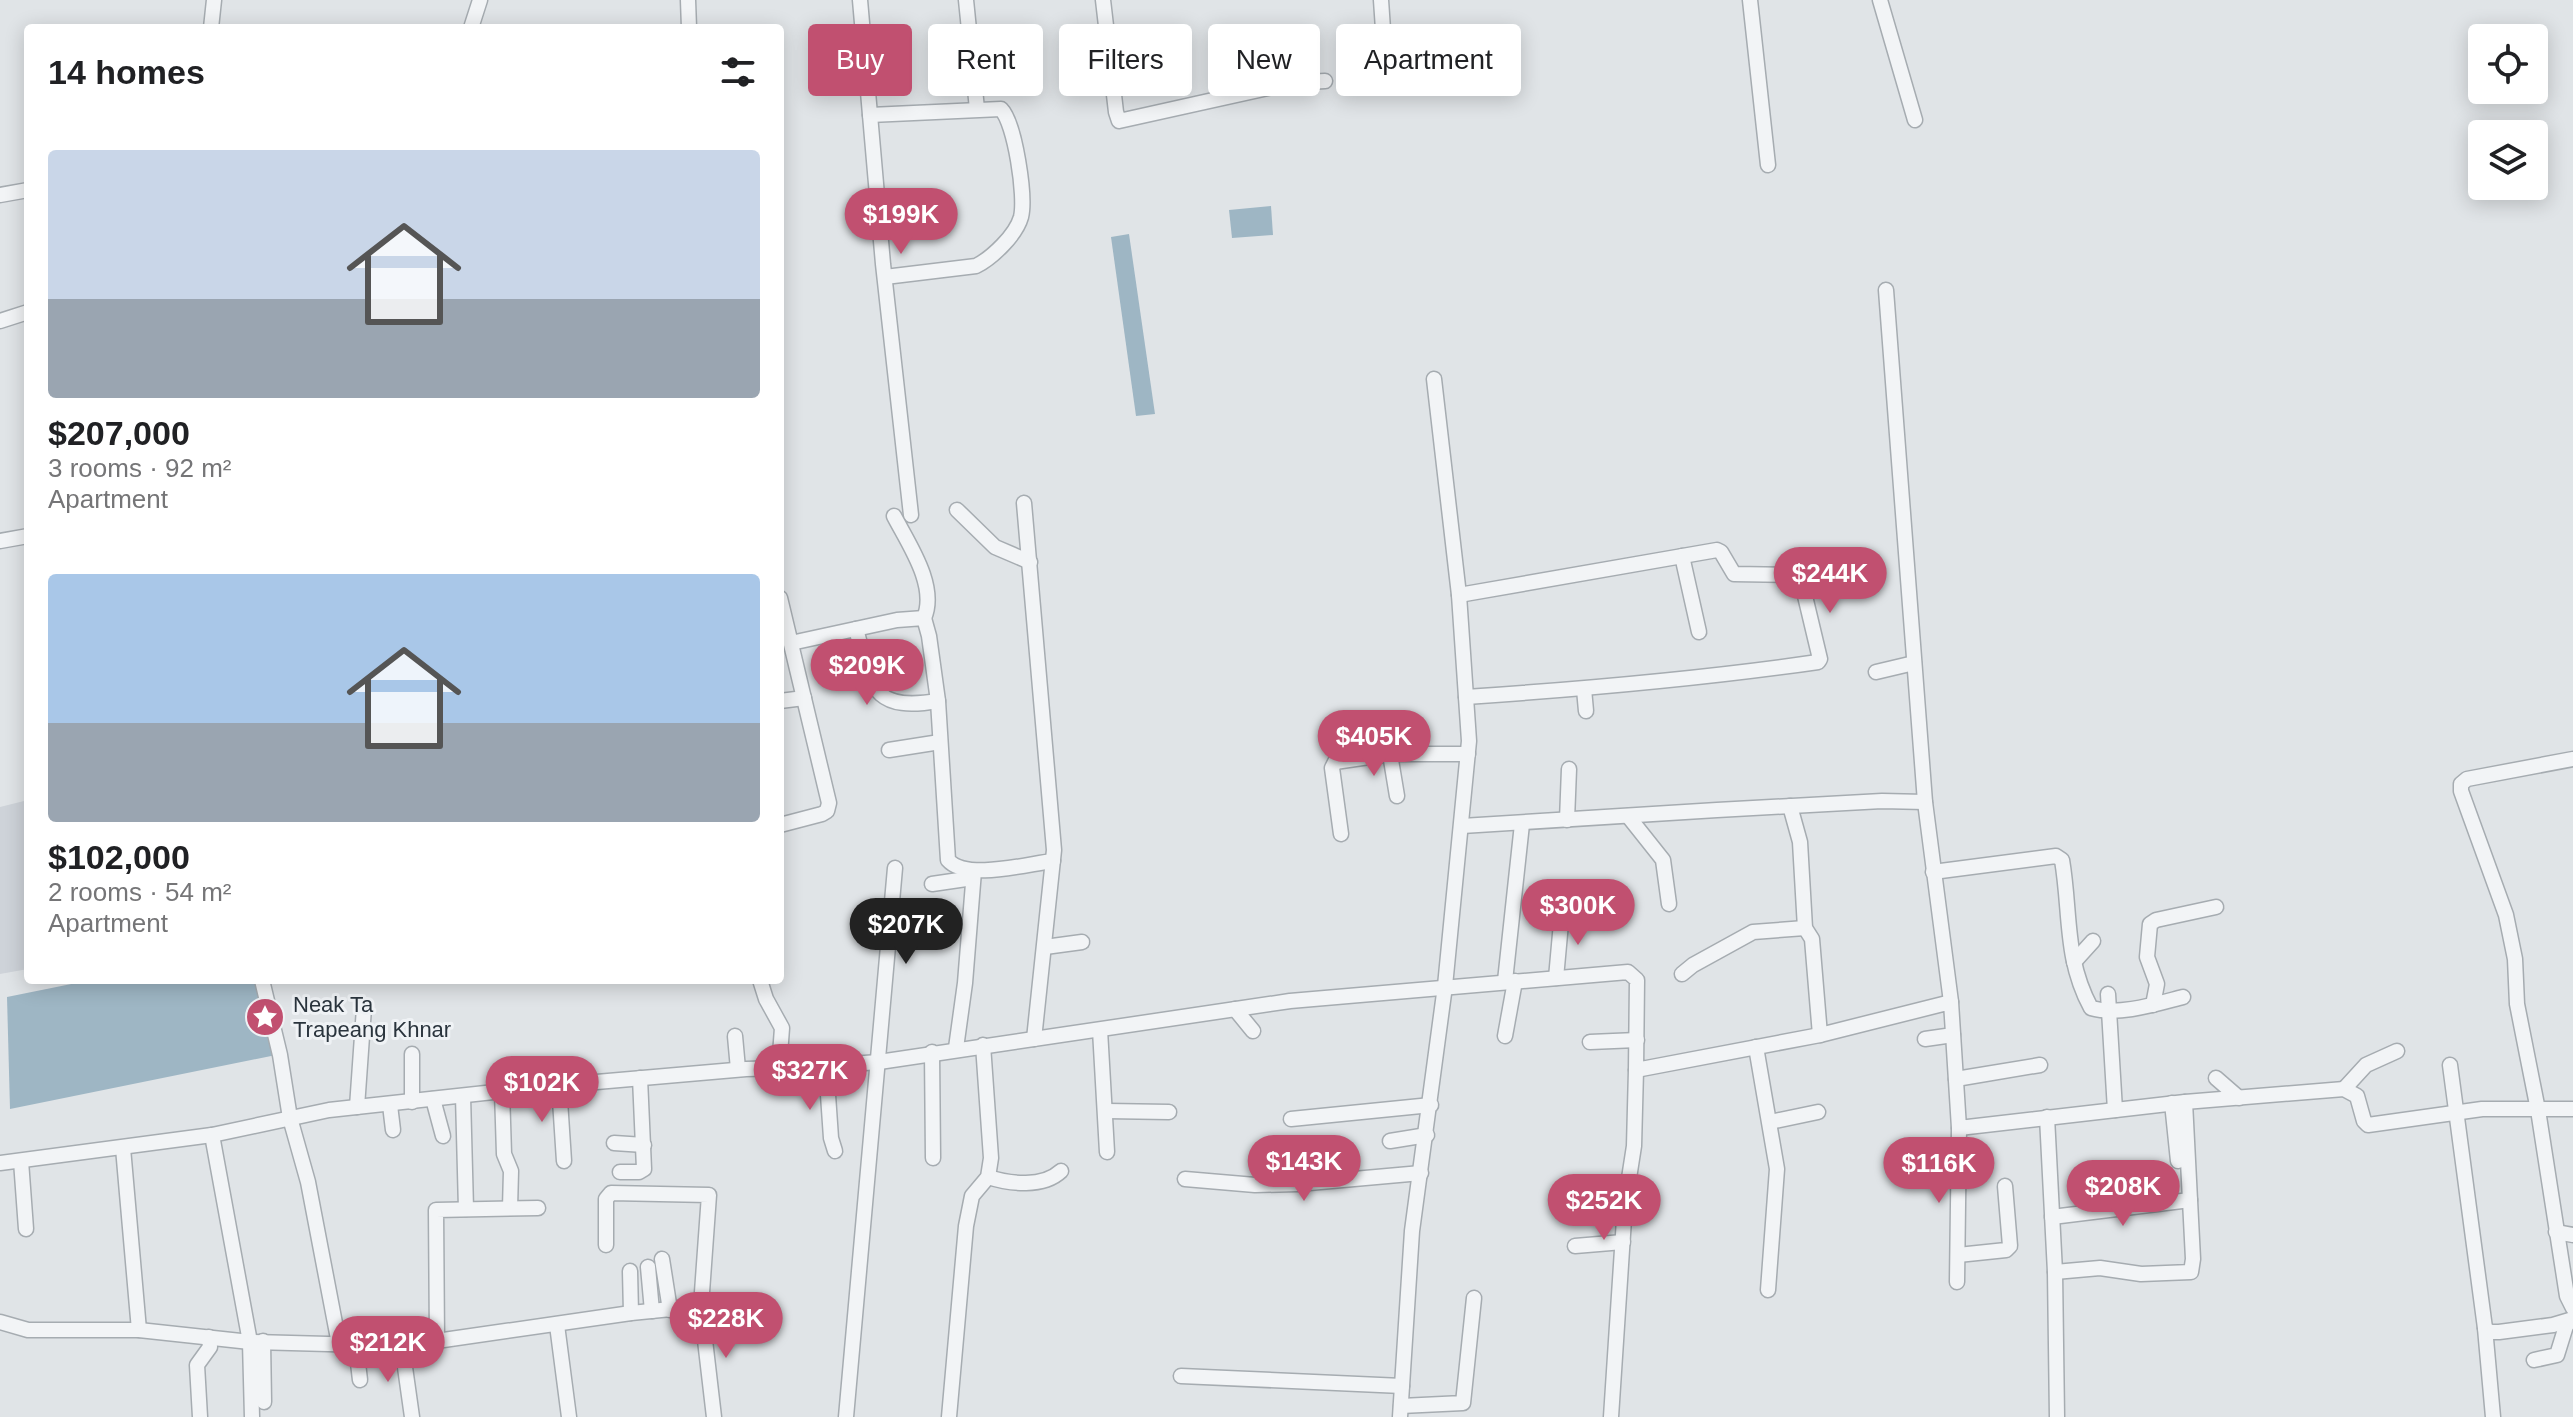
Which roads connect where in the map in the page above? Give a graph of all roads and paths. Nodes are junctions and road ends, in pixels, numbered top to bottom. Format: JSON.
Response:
{"nodes":[{"id":1,"x":214,"y":0,"type":"edge"},
{"id":2,"x":480,"y":0,"type":"edge"},
{"id":3,"x":688,"y":0,"type":"edge"},
{"id":4,"x":860,"y":0,"type":"edge"},
{"id":5,"x":966,"y":0,"type":"edge"},
{"id":6,"x":1103,"y":0,"type":"edge"},
{"id":7,"x":1381,"y":0,"type":"edge"},
{"id":8,"x":1750,"y":0,"type":"edge"},
{"id":9,"x":1880,"y":0,"type":"edge"},
{"id":10,"x":211,"y":24,"type":"edge"},
{"id":11,"x":472,"y":24,"type":"edge"},
{"id":12,"x":689,"y":24,"type":"edge"},
{"id":13,"x":1383,"y":24,"type":"edge"},
{"id":14,"x":1325,"y":81,"type":"dead end"},
{"id":15,"x":977,"y":109,"type":"junction"},
{"id":16,"x":870,"y":115,"type":"junction"},
{"id":17,"x":1915,"y":120,"type":"dead end"},
{"id":18,"x":1768,"y":165,"type":"dead end"},
{"id":19,"x":24,"y":191,"type":"edge"},
{"id":20,"x":0,"y":195,"type":"edge"},
{"id":21,"x":885,"y":277,"type":"junction"},
{"id":22,"x":1886,"y":290,"type":"dead end"},
{"id":23,"x":24,"y":313,"type":"edge"},
{"id":24,"x":0,"y":321,"type":"edge"},
{"id":25,"x":1434,"y":379,"type":"dead end"},
{"id":26,"x":1024,"y":503,"type":"dead end"},
{"id":27,"x":957,"y":510,"type":"dead end"},
{"id":28,"x":911,"y":515,"type":"dead end"},
{"id":29,"x":894,"y":516,"type":"dead end"},
{"id":30,"x":24,"y":537,"type":"edge"},
{"id":31,"x":0,"y":541,"type":"edge"},
{"id":32,"x":1682,"y":556,"type":"junction"},
{"id":33,"x":1030,"y":562,"type":"junction"},
{"id":34,"x":1459,"y":595,"type":"junction"},
{"id":35,"x":784,"y":614,"type":"edge"},
{"id":36,"x":924,"y":618,"type":"junction"},
{"id":37,"x":856,"y":629,"type":"junction"},
{"id":38,"x":1699,"y":632,"type":"dead end"},
{"id":39,"x":791,"y":643,"type":"junction"},
{"id":40,"x":1914,"y":663,"type":"junction"},
{"id":41,"x":1876,"y":672,"type":"dead end"},
{"id":42,"x":1584,"y":689,"type":"junction"},
{"id":43,"x":1466,"y":697,"type":"junction"},
{"id":44,"x":804,"y":698,"type":"junction"},
{"id":45,"x":784,"y":700,"type":"edge"},
{"id":46,"x":938,"y":701,"type":"junction"},
{"id":47,"x":1586,"y":711,"type":"dead end"},
{"id":48,"x":940,"y":742,"type":"junction"},
{"id":49,"x":889,"y":750,"type":"dead end"},
{"id":50,"x":1390,"y":754,"type":"junction"},
{"id":51,"x":1468,"y":754,"type":"junction"},
{"id":52,"x":2573,"y":759,"type":"edge"},
{"id":53,"x":1569,"y":769,"type":"dead end"},
{"id":54,"x":1397,"y":796,"type":"dead end"},
{"id":55,"x":1925,"y":802,"type":"junction"},
{"id":56,"x":1790,"y":806,"type":"junction"},
{"id":57,"x":1628,"y":816,"type":"junction"},
{"id":58,"x":1567,"y":820,"type":"junction"},
{"id":59,"x":784,"y":824,"type":"edge"},
{"id":60,"x":1522,"y":824,"type":"junction"},
{"id":61,"x":1462,"y":826,"type":"junction"},
{"id":62,"x":1341,"y":834,"type":"dead end"},
{"id":63,"x":1053,"y":861,"type":"junction"},
{"id":64,"x":895,"y":868,"type":"dead end"},
{"id":65,"x":1933,"y":872,"type":"junction"},
{"id":66,"x":974,"y":874,"type":"junction"},
{"id":67,"x":932,"y":884,"type":"dead end"},
{"id":68,"x":1669,"y":904,"type":"dead end"},
{"id":69,"x":2216,"y":907,"type":"dead end"},
{"id":70,"x":1562,"y":912,"type":"dead end"},
{"id":71,"x":1805,"y":928,"type":"junction"},
{"id":72,"x":1713,"y":939,"type":"dead end"},
{"id":73,"x":1736,"y":940,"type":"junction"},
{"id":74,"x":2093,"y":941,"type":"dead end"},
{"id":75,"x":1082,"y":942,"type":"dead end"},
{"id":76,"x":1045,"y":947,"type":"junction"},
{"id":77,"x":2074,"y":962,"type":"junction"},
{"id":78,"x":1682,"y":974,"type":"dead end"},
{"id":79,"x":1556,"y":978,"type":"junction"},
{"id":80,"x":1510,"y":981,"type":"junction"},
{"id":81,"x":263,"y":984,"type":"edge"},
{"id":82,"x":761,"y":984,"type":"edge"},
{"id":83,"x":1445,"y":986,"type":"junction"},
{"id":84,"x":2108,"y":994,"type":"dead end"},
{"id":85,"x":2183,"y":997,"type":"dead end"},
{"id":86,"x":1951,"y":1002,"type":"junction"},
{"id":87,"x":2153,"y":1005,"type":"junction"},
{"id":88,"x":364,"y":1008,"type":"dead end"},
{"id":89,"x":1235,"y":1009,"type":"junction"},
{"id":90,"x":2109,"y":1010,"type":"junction"},
{"id":91,"x":1100,"y":1030,"type":"junction"},
{"id":92,"x":1253,"y":1031,"type":"dead end"},
{"id":93,"x":1820,"y":1035,"type":"junction"},
{"id":94,"x":1953,"y":1035,"type":"junction"},
{"id":95,"x":735,"y":1036,"type":"dead end"},
{"id":96,"x":1505,"y":1036,"type":"dead end"},
{"id":97,"x":1034,"y":1039,"type":"junction"},
{"id":98,"x":1925,"y":1039,"type":"dead end"},
{"id":99,"x":1637,"y":1040,"type":"junction"},
{"id":100,"x":1590,"y":1042,"type":"dead end"},
{"id":101,"x":983,"y":1045,"type":"junction"},
{"id":102,"x":1756,"y":1047,"type":"junction"},
{"id":103,"x":956,"y":1048,"type":"junction"},
{"id":104,"x":2397,"y":1051,"type":"dead end"},
{"id":105,"x":932,"y":1052,"type":"junction"},
{"id":106,"x":412,"y":1054,"type":"dead end"},
{"id":107,"x":879,"y":1062,"type":"junction"},
{"id":108,"x":2040,"y":1065,"type":"dead end"},
{"id":109,"x":2450,"y":1065,"type":"dead end"},
{"id":110,"x":826,"y":1066,"type":"junction"},
{"id":111,"x":779,"y":1068,"type":"junction"},
{"id":112,"x":738,"y":1069,"type":"junction"},
{"id":113,"x":1636,"y":1070,"type":"junction"},
{"id":114,"x":640,"y":1078,"type":"junction"},
{"id":115,"x":2216,"y":1078,"type":"dead end"},
{"id":116,"x":1956,"y":1079,"type":"junction"},
{"id":117,"x":559,"y":1085,"type":"junction"},
{"id":118,"x":2344,"y":1089,"type":"junction"},
{"id":119,"x":502,"y":1091,"type":"junction"},
{"id":120,"x":463,"y":1096,"type":"junction"},
{"id":121,"x":2239,"y":1098,"type":"junction"},
{"id":122,"x":433,"y":1099,"type":"junction"},
{"id":123,"x":412,"y":1102,"type":"junction"},
{"id":124,"x":2179,"y":1103,"type":"junction"},
{"id":125,"x":390,"y":1105,"type":"junction"},
{"id":126,"x":1431,"y":1105,"type":"junction"},
{"id":127,"x":357,"y":1107,"type":"junction"},
{"id":128,"x":2573,"y":1109,"type":"edge"},
{"id":129,"x":2115,"y":1110,"type":"junction"},
{"id":130,"x":2538,"y":1110,"type":"junction"},
{"id":131,"x":1107,"y":1111,"type":"junction"},
{"id":132,"x":1169,"y":1112,"type":"dead end"},
{"id":133,"x":1818,"y":1112,"type":"dead end"},
{"id":134,"x":2456,"y":1113,"type":"junction"},
{"id":135,"x":2047,"y":1117,"type":"junction"},
{"id":136,"x":290,"y":1118,"type":"junction"},
{"id":137,"x":1291,"y":1119,"type":"dead end"},
{"id":138,"x":1770,"y":1122,"type":"junction"},
{"id":139,"x":1959,"y":1128,"type":"junction"},
{"id":140,"x":393,"y":1130,"type":"dead end"},
{"id":141,"x":212,"y":1135,"type":"junction"},
{"id":142,"x":1427,"y":1135,"type":"junction"},
{"id":143,"x":443,"y":1136,"type":"dead end"},
{"id":144,"x":1390,"y":1141,"type":"dead end"},
{"id":145,"x":614,"y":1143,"type":"dead end"},
{"id":146,"x":644,"y":1145,"type":"junction"},
{"id":147,"x":123,"y":1148,"type":"junction"},
{"id":148,"x":835,"y":1151,"type":"dead end"},
{"id":149,"x":1107,"y":1152,"type":"dead end"},
{"id":150,"x":933,"y":1158,"type":"dead end"},
{"id":151,"x":21,"y":1161,"type":"junction"},
{"id":152,"x":564,"y":1161,"type":"dead end"},
{"id":153,"x":2178,"y":1161,"type":"dead end"},
{"id":154,"x":0,"y":1163,"type":"edge"},
{"id":155,"x":1061,"y":1171,"type":"dead end"},
{"id":156,"x":620,"y":1172,"type":"dead end"},
{"id":157,"x":1421,"y":1173,"type":"junction"},
{"id":158,"x":988,"y":1177,"type":"junction"},
{"id":159,"x":1185,"y":1179,"type":"dead end"},
{"id":160,"x":2005,"y":1186,"type":"dead end"},
{"id":161,"x":2190,"y":1200,"type":"junction"},
{"id":162,"x":510,"y":1208,"type":"junction"},
{"id":163,"x":538,"y":1208,"type":"dead end"},
{"id":164,"x":466,"y":1209,"type":"junction"},
{"id":165,"x":2052,"y":1217,"type":"junction"},
{"id":166,"x":26,"y":1229,"type":"dead end"},
{"id":167,"x":2556,"y":1232,"type":"junction"},
{"id":168,"x":2573,"y":1235,"type":"edge"},
{"id":169,"x":1623,"y":1242,"type":"junction"},
{"id":170,"x":606,"y":1245,"type":"dead end"},
{"id":171,"x":1575,"y":1246,"type":"dead end"},
{"id":172,"x":1958,"y":1255,"type":"junction"},
{"id":173,"x":630,"y":1271,"type":"dead end"},
{"id":174,"x":2055,"y":1272,"type":"junction"},
{"id":175,"x":1957,"y":1282,"type":"dead end"},
{"id":176,"x":1768,"y":1290,"type":"dead end"},
{"id":177,"x":1474,"y":1298,"type":"dead end"},
{"id":178,"x":701,"y":1306,"type":"junction"},
{"id":179,"x":670,"y":1310,"type":"junction"},
{"id":180,"x":652,"y":1311,"type":"junction"},
{"id":181,"x":631,"y":1313,"type":"junction"},
{"id":182,"x":2572,"y":1316,"type":"edge"},
{"id":183,"x":0,"y":1322,"type":"edge"},
{"id":184,"x":557,"y":1325,"type":"junction"},
{"id":185,"x":2485,"y":1328,"type":"junction"},
{"id":186,"x":139,"y":1330,"type":"junction"},
{"id":187,"x":209,"y":1337,"type":"junction"},
{"id":188,"x":437,"y":1341,"type":"junction"},
{"id":189,"x":256,"y":1342,"type":"junction"},
{"id":190,"x":339,"y":1344,"type":"junction"},
{"id":191,"x":356,"y":1346,"type":"junction"},
{"id":192,"x":402,"y":1346,"type":"junction"},
{"id":193,"x":2534,"y":1360,"type":"dead end"},
{"id":194,"x":1181,"y":1376,"type":"dead end"},
{"id":195,"x":360,"y":1380,"type":"dead end"},
{"id":196,"x":1402,"y":1386,"type":"junction"},
{"id":197,"x":264,"y":1402,"type":"dead end"},
{"id":198,"x":1400,"y":1411,"type":"edge"},
{"id":199,"x":200,"y":1417,"type":"edge"},
{"id":200,"x":252,"y":1417,"type":"edge"},
{"id":201,"x":412,"y":1417,"type":"edge"},
{"id":202,"x":569,"y":1417,"type":"edge"},
{"id":203,"x":714,"y":1417,"type":"edge"},
{"id":204,"x":846,"y":1417,"type":"edge"},
{"id":205,"x":949,"y":1417,"type":"edge"},
{"id":206,"x":1611,"y":1417,"type":"edge"},
{"id":207,"x":2057,"y":1417,"type":"edge"},
{"id":208,"x":2493,"y":1417,"type":"edge"}],
"edges":[{"from":1,"to":10,"type":"street"},
{"from":2,"to":11,"type":"street"},
{"from":3,"to":12,"type":"street"},
{"from":4,"to":16,"type":"street"},
{"from":5,"to":15,"type":"street"},
{"from":6,"to":14,"type":"street"},
{"from":7,"to":13,"type":"street"},
{"from":8,"to":18,"type":"street"},
{"from":9,"to":17,"type":"street"},
{"from":15,"to":16,"type":"street"},
{"from":15,"to":21,"type":"street"},
{"from":16,"to":21,"type":"street"},
{"from":19,"to":20,"type":"street"},
{"from":21,"to":28,"type":"street"},
{"from":22,"to":40,"type":"street"},
{"from":23,"to":24,"type":"street"},
{"from":25,"to":34,"type":"street"},
{"from":26,"to":33,"type":"street"},
{"from":27,"to":33,"type":"street"},
{"from":29,"to":36,"type":"street"},
{"from":30,"to":31,"type":"street"},
{"from":32,"to":34,"type":"street"},
{"from":32,"to":38,"type":"street"},
{"from":32,"to":42,"type":"street"},
{"from":33,"to":63,"type":"street"},
{"from":34,"to":43,"type":"street"},
{"from":35,"to":39,"type":"street"},
{"from":36,"to":37,"type":"street"},
{"from":36,"to":46,"type":"street"},
{"from":37,"to":39,"type":"street"},
{"from":37,"to":46,"type":"street"},
{"from":39,"to":44,"type":"street"},
{"from":40,"to":41,"type":"street"},
{"from":40,"to":55,"type":"street"},
{"from":42,"to":43,"type":"street"},
{"from":42,"to":47,"type":"street"},
{"from":43,"to":51,"type":"street"},
{"from":44,"to":45,"type":"street"},
{"from":44,"to":59,"type":"street"},
{"from":46,"to":48,"type":"street"},
{"from":48,"to":49,"type":"street"},
{"from":48,"to":66,"type":"street"},
{"from":50,"to":51,"type":"street"},
{"from":50,"to":54,"type":"street"},
{"from":50,"to":62,"type":"street"},
{"from":51,"to":61,"type":"street"},
{"from":52,"to":130,"type":"street"},
{"from":53,"to":58,"type":"street"},
{"from":55,"to":56,"type":"street"},
{"from":55,"to":65,"type":"street"},
{"from":56,"to":57,"type":"street"},
{"from":56,"to":71,"type":"street"},
{"from":57,"to":58,"type":"street"},
{"from":57,"to":68,"type":"street"},
{"from":58,"to":60,"type":"street"},
{"from":60,"to":61,"type":"street"},
{"from":60,"to":80,"type":"street"},
{"from":61,"to":83,"type":"street"},
{"from":63,"to":66,"type":"street"},
{"from":63,"to":76,"type":"street"},
{"from":64,"to":107,"type":"street"},
{"from":65,"to":77,"type":"street"},
{"from":65,"to":86,"type":"street"},
{"from":66,"to":67,"type":"street"},
{"from":66,"to":103,"type":"street"},
{"from":69,"to":87,"type":"street"},
{"from":70,"to":79,"type":"street"},
{"from":71,"to":73,"type":"street"},
{"from":71,"to":93,"type":"street"},
{"from":72,"to":73,"type":"street"},
{"from":73,"to":78,"type":"street"},
{"from":74,"to":77,"type":"street"},
{"from":75,"to":76,"type":"street"},
{"from":76,"to":97,"type":"street"},
{"from":77,"to":90,"type":"street"},
{"from":79,"to":80,"type":"street"},
{"from":79,"to":99,"type":"street"},
{"from":80,"to":83,"type":"street"},
{"from":80,"to":96,"type":"street"},
{"from":81,"to":136,"type":"street"},
{"from":82,"to":111,"type":"street"},
{"from":83,"to":89,"type":"street"},
{"from":83,"to":126,"type":"street"},
{"from":84,"to":90,"type":"street"},
{"from":85,"to":87,"type":"street"},
{"from":86,"to":93,"type":"street"},
{"from":86,"to":94,"type":"street"},
{"from":87,"to":90,"type":"street"},
{"from":88,"to":127,"type":"street"},
{"from":89,"to":91,"type":"street"},
{"from":89,"to":92,"type":"street"},
{"from":90,"to":129,"type":"street"},
{"from":91,"to":97,"type":"street"},
{"from":91,"to":131,"type":"street"},
{"from":93,"to":102,"type":"street"},
{"from":94,"to":98,"type":"street"},
{"from":94,"to":116,"type":"street"},
{"from":95,"to":112,"type":"street"},
{"from":97,"to":101,"type":"street"},
{"from":99,"to":100,"type":"street"},
{"from":99,"to":113,"type":"street"},
{"from":101,"to":103,"type":"street"},
{"from":101,"to":158,"type":"street"},
{"from":102,"to":113,"type":"street"},
{"from":102,"to":138,"type":"street"},
{"from":103,"to":105,"type":"street"},
{"from":104,"to":118,"type":"street"},
{"from":105,"to":107,"type":"street"},
{"from":105,"to":150,"type":"street"},
{"from":106,"to":123,"type":"street"},
{"from":107,"to":110,"type":"street"},
{"from":107,"to":204,"type":"street"},
{"from":108,"to":116,"type":"street"},
{"from":109,"to":134,"type":"street"},
{"from":110,"to":111,"type":"street"},
{"from":110,"to":148,"type":"street"},
{"from":111,"to":112,"type":"street"},
{"from":112,"to":114,"type":"street"},
{"from":113,"to":169,"type":"street"},
{"from":114,"to":117,"type":"street"},
{"from":114,"to":146,"type":"street"},
{"from":115,"to":121,"type":"street"},
{"from":116,"to":139,"type":"street"},
{"from":117,"to":119,"type":"street"},
{"from":117,"to":152,"type":"street"},
{"from":118,"to":121,"type":"street"},
{"from":118,"to":134,"type":"street"},
{"from":119,"to":120,"type":"street"},
{"from":119,"to":162,"type":"street"},
{"from":120,"to":122,"type":"street"},
{"from":120,"to":164,"type":"street"},
{"from":121,"to":124,"type":"street"},
{"from":122,"to":123,"type":"street"},
{"from":122,"to":143,"type":"street"},
{"from":123,"to":125,"type":"street"},
{"from":124,"to":129,"type":"street"},
{"from":124,"to":153,"type":"street"},
{"from":124,"to":161,"type":"street"},
{"from":125,"to":127,"type":"street"},
{"from":125,"to":140,"type":"street"},
{"from":126,"to":137,"type":"street"},
{"from":126,"to":142,"type":"street"},
{"from":127,"to":136,"type":"street"},
{"from":128,"to":130,"type":"street"},
{"from":129,"to":135,"type":"street"},
{"from":130,"to":134,"type":"street"},
{"from":130,"to":167,"type":"street"},
{"from":131,"to":132,"type":"street"},
{"from":131,"to":149,"type":"street"},
{"from":133,"to":138,"type":"street"},
{"from":134,"to":185,"type":"street"},
{"from":135,"to":139,"type":"street"},
{"from":135,"to":165,"type":"street"},
{"from":136,"to":141,"type":"street"},
{"from":136,"to":190,"type":"street"},
{"from":138,"to":176,"type":"street"},
{"from":139,"to":172,"type":"street"},
{"from":141,"to":147,"type":"street"},
{"from":141,"to":189,"type":"street"},
{"from":142,"to":144,"type":"street"},
{"from":142,"to":157,"type":"street"},
{"from":145,"to":146,"type":"street"},
{"from":146,"to":156,"type":"street"},
{"from":147,"to":151,"type":"street"},
{"from":147,"to":186,"type":"street"},
{"from":151,"to":154,"type":"street"},
{"from":151,"to":166,"type":"street"},
{"from":155,"to":158,"type":"street"},
{"from":157,"to":159,"type":"street"},
{"from":157,"to":196,"type":"street"},
{"from":158,"to":205,"type":"street"},
{"from":160,"to":172,"type":"street"},
{"from":161,"to":165,"type":"street"},
{"from":161,"to":174,"type":"street"},
{"from":162,"to":163,"type":"street"},
{"from":162,"to":164,"type":"street"},
{"from":164,"to":188,"type":"street"},
{"from":165,"to":174,"type":"street"},
{"from":167,"to":168,"type":"street"},
{"from":167,"to":182,"type":"street"},
{"from":169,"to":171,"type":"street"},
{"from":169,"to":206,"type":"street"},
{"from":170,"to":178,"type":"street"},
{"from":172,"to":175,"type":"street"},
{"from":173,"to":181,"type":"street"},
{"from":174,"to":207,"type":"street"},
{"from":177,"to":198,"type":"street"},
{"from":178,"to":179,"type":"street"},
{"from":178,"to":203,"type":"street"},
{"from":179,"to":180,"type":"street"},
{"from":179,"to":180,"type":"street"},
{"from":180,"to":181,"type":"street"},
{"from":181,"to":184,"type":"street"},
{"from":182,"to":185,"type":"street"},
{"from":182,"to":193,"type":"street"},
{"from":183,"to":186,"type":"street"},
{"from":184,"to":188,"type":"street"},
{"from":184,"to":202,"type":"street"},
{"from":185,"to":208,"type":"street"},
{"from":186,"to":187,"type":"street"},
{"from":187,"to":189,"type":"street"},
{"from":187,"to":199,"type":"street"},
{"from":188,"to":192,"type":"street"},
{"from":189,"to":190,"type":"street"},
{"from":189,"to":197,"type":"street"},
{"from":189,"to":200,"type":"street"},
{"from":190,"to":191,"type":"street"},
{"from":191,"to":192,"type":"street"},
{"from":191,"to":195,"type":"street"},
{"from":192,"to":201,"type":"street"},
{"from":194,"to":196,"type":"street"},
{"from":196,"to":198,"type":"street"}]}
